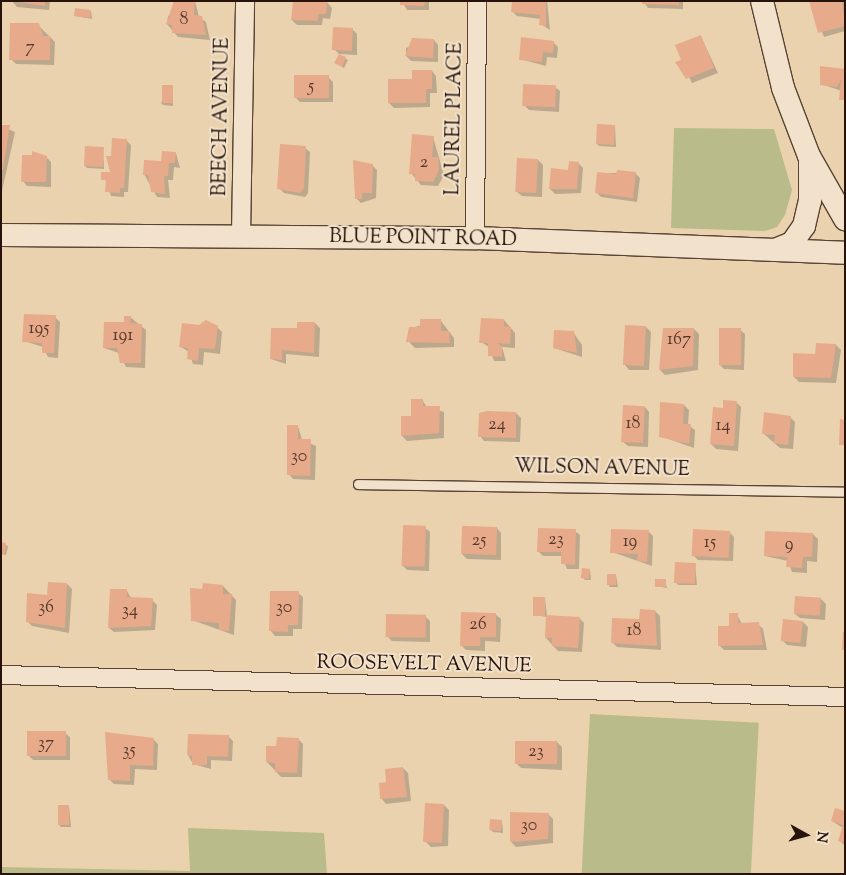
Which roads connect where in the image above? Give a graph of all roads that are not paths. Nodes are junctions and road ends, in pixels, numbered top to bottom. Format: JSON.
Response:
{"nodes":[{"id":1,"x":245,"y":1,"type":"edge"},
{"id":2,"x":477,"y":1,"type":"edge"},
{"id":3,"x":762,"y":1,"type":"edge"},
{"id":4,"x":809,"y":156,"type":"junction"},
{"id":5,"x":845,"y":219,"type":"edge"},
{"id":6,"x":1,"y":234,"type":"edge"},
{"id":7,"x":241,"y":234,"type":"junction"},
{"id":8,"x":475,"y":238,"type":"junction"},
{"id":9,"x":775,"y":250,"type":"junction"},
{"id":10,"x":845,"y":253,"type":"edge"},
{"id":11,"x":358,"y":484,"type":"dead end"},
{"id":12,"x":845,"y":492,"type":"edge"},
{"id":13,"x":1,"y":675,"type":"edge"},
{"id":14,"x":845,"y":697,"type":"edge"}],
"edges":[{"from":1,"to":7,"type":"street","name":"BEECH AVENUE"},
{"from":2,"to":8,"type":"street","name":"LAUREL PLACE"},
{"from":3,"to":4,"type":"street"},
{"from":4,"to":5,"type":"street"},
{"from":4,"to":9,"type":"street"},
{"from":6,"to":7,"type":"street","name":"BLUE POINT ROAD"},
{"from":7,"to":8,"type":"street","name":"BLUE POINT ROAD"},
{"from":8,"to":9,"type":"street","name":"BLUE POINT ROAD"},
{"from":9,"to":10,"type":"street","name":"BLUE POINT ROAD"},
{"from":11,"to":12,"type":"lane","name":"WILSON AVENUE"},
{"from":13,"to":14,"type":"street","name":"ROOSEVELT AVENUE"}]}
